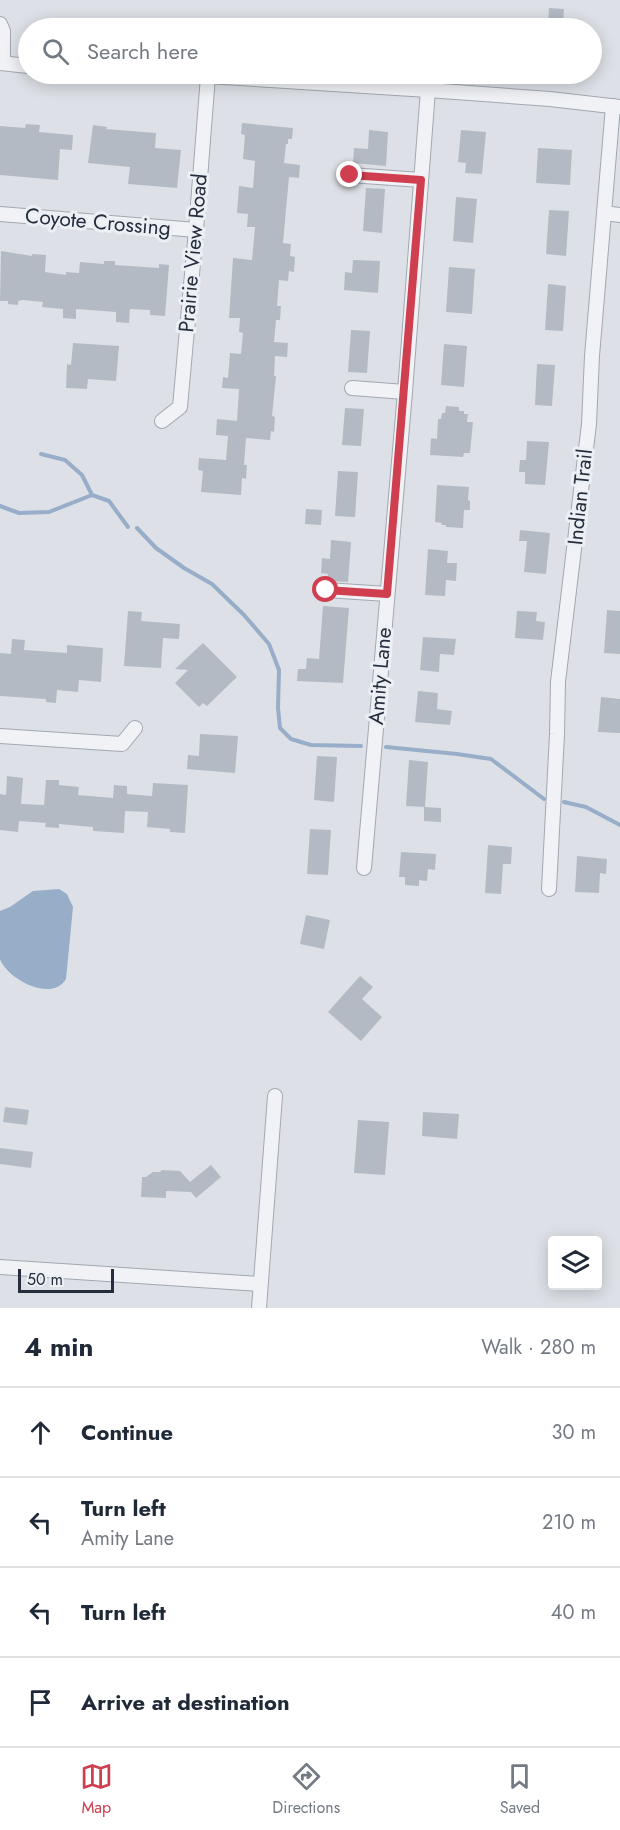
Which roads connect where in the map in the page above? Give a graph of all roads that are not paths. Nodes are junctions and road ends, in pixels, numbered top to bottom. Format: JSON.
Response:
{"nodes":[{"id":1,"x":0,"y":24,"type":"edge"},
{"id":2,"x":2,"y":63,"type":"edge"},
{"id":3,"x":18,"y":65,"type":"edge"},
{"id":4,"x":207,"y":84,"type":"edge"},
{"id":5,"x":334,"y":84,"type":"edge"},
{"id":6,"x":428,"y":90,"type":"junction"},
{"id":7,"x":616,"y":106,"type":"edge"},
{"id":8,"x":350,"y":175,"type":"dead end"},
{"id":9,"x":421,"y":180,"type":"junction"},
{"id":10,"x":604,"y":213,"type":"junction"},
{"id":11,"x":0,"y":214,"type":"edge"},
{"id":12,"x":620,"y":215,"type":"edge"},
{"id":13,"x":196,"y":230,"type":"junction"},
{"id":14,"x":352,"y":388,"type":"dead end"},
{"id":15,"x":405,"y":392,"type":"junction"},
{"id":16,"x":162,"y":422,"type":"dead end"},
{"id":17,"x":326,"y":590,"type":"dead end"},
{"id":18,"x":387,"y":594,"type":"junction"},
{"id":19,"x":135,"y":728,"type":"dead end"},
{"id":20,"x":0,"y":736,"type":"edge"},
{"id":21,"x":364,"y":868,"type":"dead end"},
{"id":22,"x":549,"y":889,"type":"dead end"},
{"id":23,"x":275,"y":1096,"type":"dead end"},
{"id":24,"x":0,"y":1267,"type":"edge"},
{"id":25,"x":260,"y":1284,"type":"junction"},
{"id":26,"x":259,"y":1308,"type":"edge"}],
"edges":[{"from":1,"to":2,"type":"street"},
{"from":2,"to":3,"type":"street"},
{"from":4,"to":13,"type":"street","name":"Prairie View Road"},
{"from":5,"to":6,"type":"street"},
{"from":6,"to":7,"type":"street"},
{"from":6,"to":9,"type":"street","name":"Amity Lane"},
{"from":7,"to":10,"type":"street","name":"Indian Trail"},
{"from":8,"to":9,"type":"street"},
{"from":9,"to":15,"type":"street","name":"Amity Lane"},
{"from":10,"to":12,"type":"street"},
{"from":10,"to":22,"type":"street","name":"Indian Trail"},
{"from":11,"to":13,"type":"street","name":"Coyote Crossing"},
{"from":13,"to":16,"type":"street","name":"Prairie View Road"},
{"from":14,"to":15,"type":"street"},
{"from":15,"to":18,"type":"street","name":"Amity Lane"},
{"from":17,"to":18,"type":"street"},
{"from":18,"to":21,"type":"street","name":"Amity Lane"},
{"from":19,"to":20,"type":"street"},
{"from":23,"to":25,"type":"street"},
{"from":24,"to":25,"type":"street"},
{"from":25,"to":26,"type":"street"}]}
